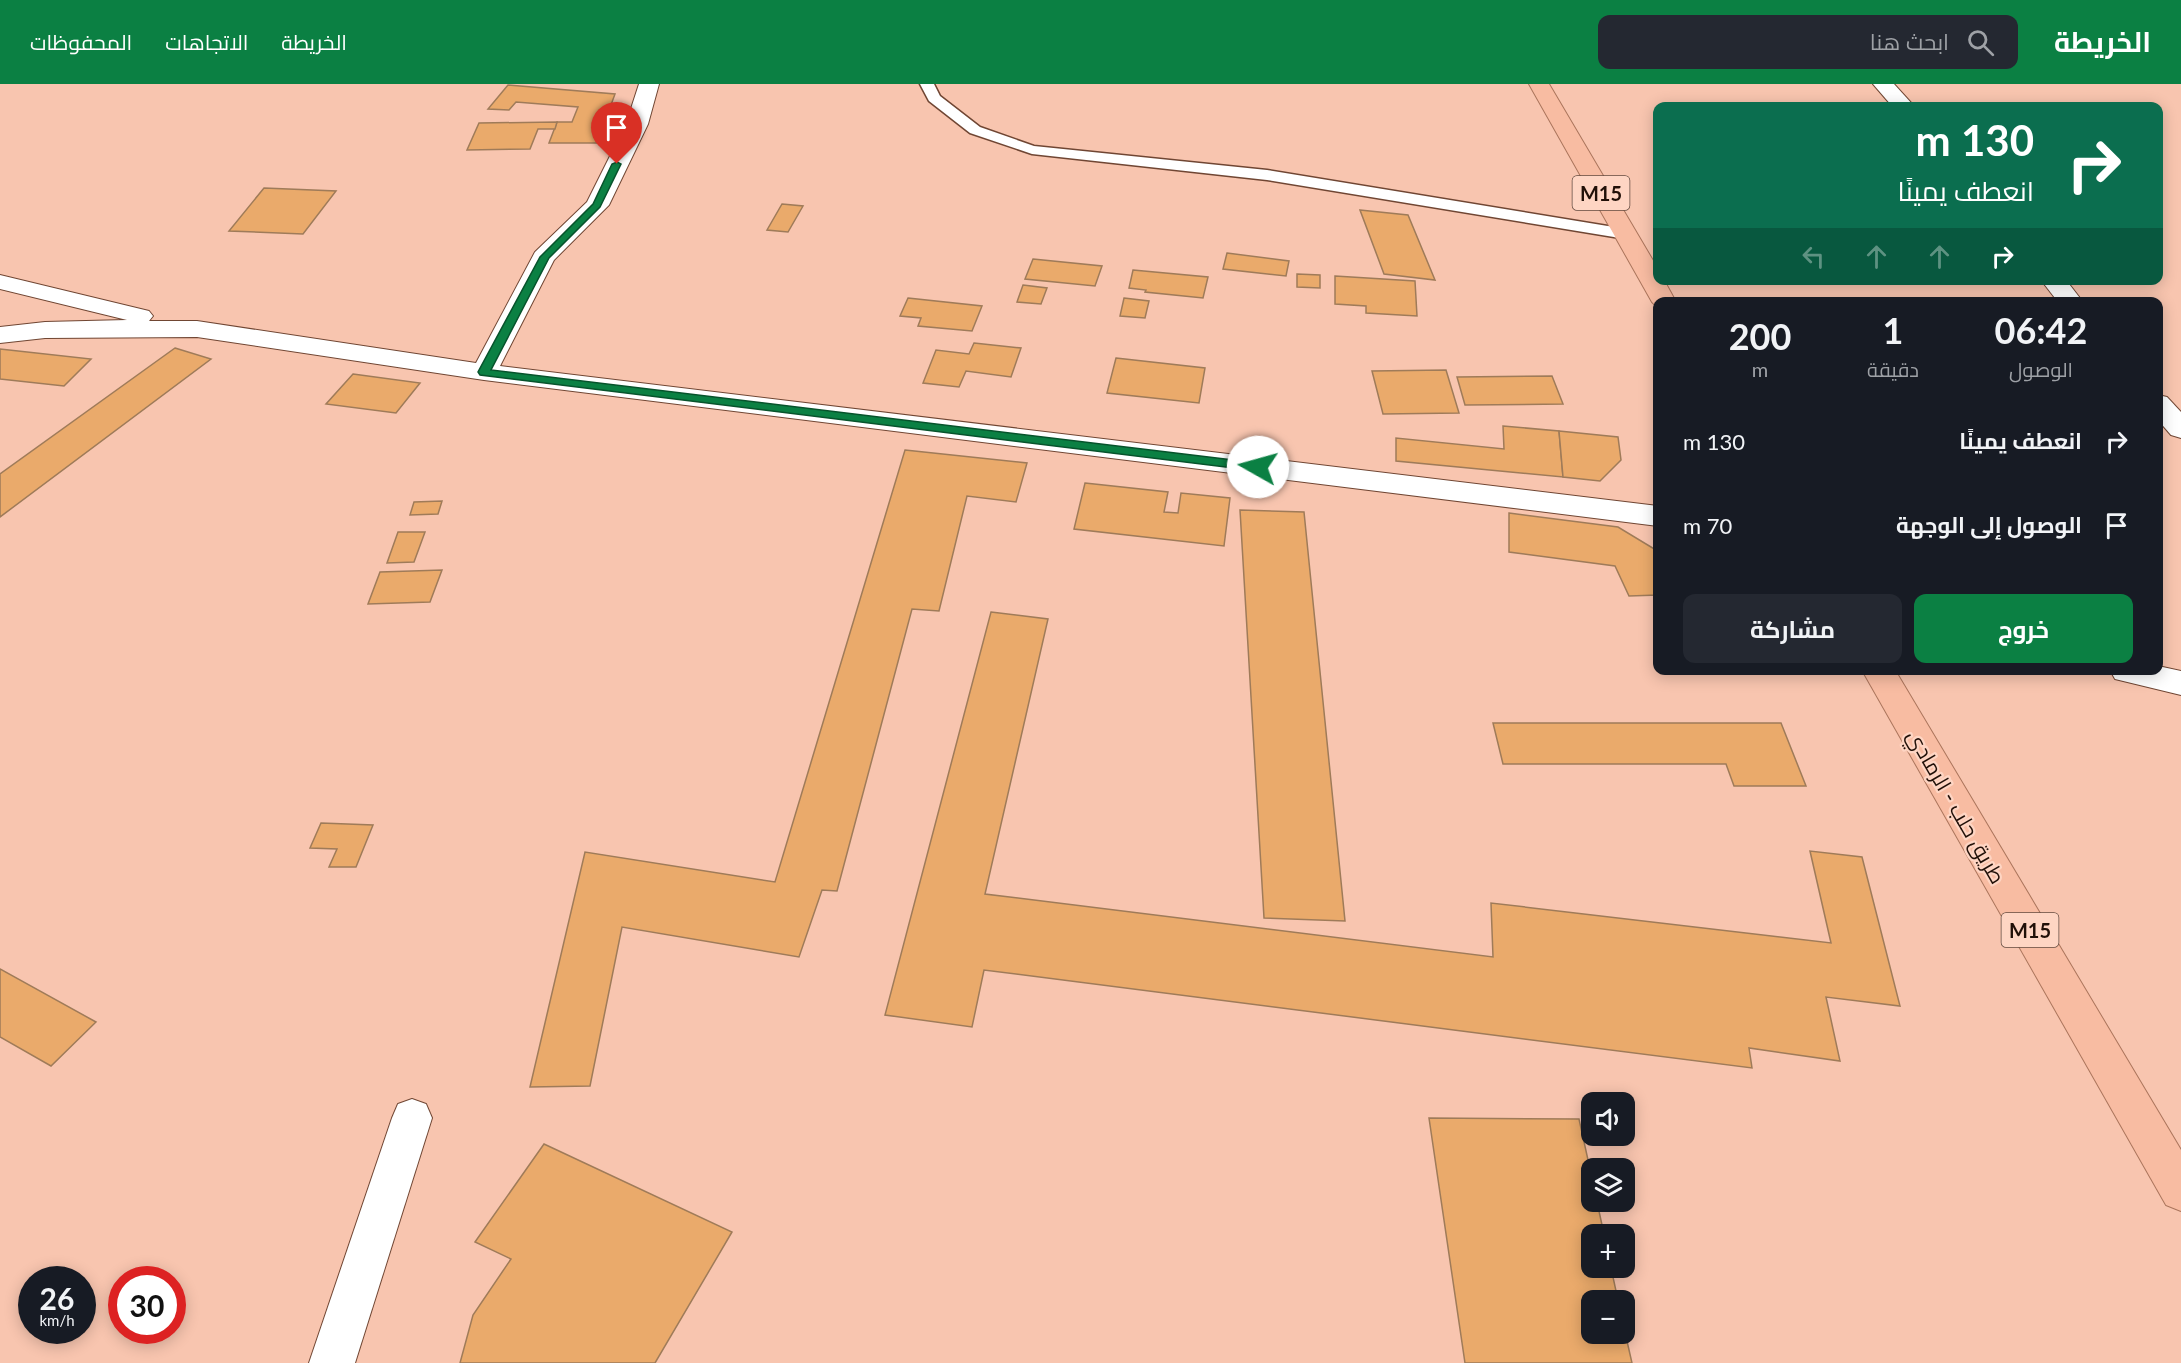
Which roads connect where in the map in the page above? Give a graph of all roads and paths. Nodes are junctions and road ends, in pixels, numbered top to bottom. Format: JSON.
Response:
{"nodes":[{"id":1,"x":649,"y":84,"type":"edge"},
{"id":2,"x":927,"y":84,"type":"edge"},
{"id":3,"x":1539,"y":84,"type":"edge"},
{"id":4,"x":1883,"y":84,"type":"edge"},
{"id":5,"x":1899,"y":102,"type":"edge"},
{"id":6,"x":1626,"y":234,"type":"junction"},
{"id":7,"x":0,"y":282,"type":"edge"},
{"id":8,"x":1653,"y":282,"type":"edge"},
{"id":9,"x":2057,"y":285,"type":"edge"},
{"id":10,"x":2067,"y":297,"type":"edge"},
{"id":11,"x":197,"y":329,"type":"junction"},
{"id":12,"x":0,"y":335,"type":"edge"},
{"id":13,"x":484,"y":372,"type":"junction"},
{"id":14,"x":2163,"y":409,"type":"edge"},
{"id":15,"x":2181,"y":429,"type":"edge"},
{"id":16,"x":1653,"y":515,"type":"edge"},
{"id":17,"x":1881,"y":675,"type":"edge"},
{"id":18,"x":2147,"y":675,"type":"edge"},
{"id":19,"x":2181,"y":683,"type":"edge"},
{"id":20,"x":412,"y":1118,"type":"dead end"},
{"id":21,"x":2181,"y":1190,"type":"edge"},
{"id":22,"x":332,"y":1363,"type":"edge"}],
"edges":[{"from":1,"to":13,"type":"street"},
{"from":2,"to":6,"type":"lane"},
{"from":3,"to":6,"type":"highway","number":"M15"},
{"from":4,"to":5,"type":"street"},
{"from":6,"to":8,"type":"highway","number":"M15"},
{"from":7,"to":11,"type":"street"},
{"from":9,"to":10,"type":"street"},
{"from":11,"to":12,"type":"street"},
{"from":11,"to":13,"type":"street"},
{"from":13,"to":16,"type":"street"},
{"from":14,"to":15,"type":"street"},
{"from":17,"to":21,"type":"highway","name":"طريق حلب - الرمادي","number":"M15"},
{"from":18,"to":19,"type":"street"},
{"from":20,"to":22,"type":"street"}]}
